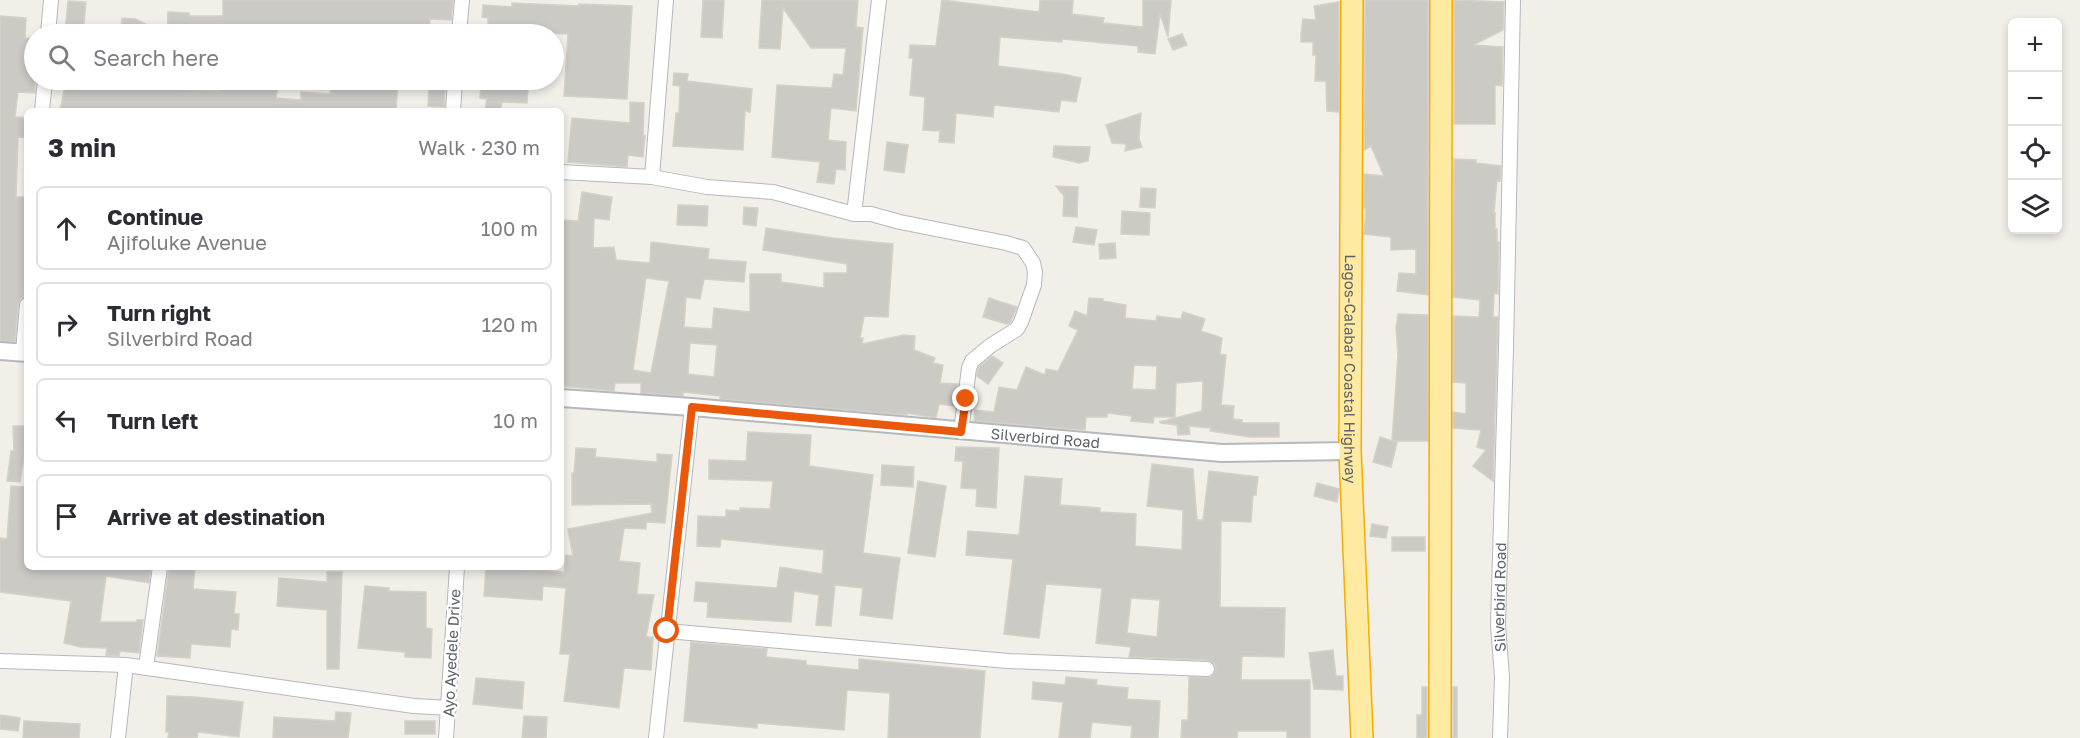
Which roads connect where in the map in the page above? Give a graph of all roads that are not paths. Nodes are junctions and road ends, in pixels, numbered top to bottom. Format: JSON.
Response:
{"nodes":[{"id":1,"x":51,"y":0,"type":"edge"},
{"id":2,"x":462,"y":0,"type":"edge"},
{"id":3,"x":666,"y":0,"type":"edge"},
{"id":4,"x":879,"y":0,"type":"edge"},
{"id":5,"x":1353,"y":0,"type":"edge"},
{"id":6,"x":1441,"y":0,"type":"edge"},
{"id":7,"x":1513,"y":0,"type":"edge"},
{"id":8,"x":49,"y":24,"type":"edge"},
{"id":9,"x":460,"y":24,"type":"edge"},
{"id":10,"x":44,"y":90,"type":"edge"},
{"id":11,"x":454,"y":90,"type":"edge"},
{"id":12,"x":42,"y":108,"type":"edge"},
{"id":13,"x":453,"y":108,"type":"edge"},
{"id":14,"x":564,"y":172,"type":"edge"},
{"id":15,"x":652,"y":177,"type":"junction"},
{"id":16,"x":854,"y":214,"type":"junction"},
{"id":17,"x":0,"y":351,"type":"edge"},
{"id":18,"x":24,"y":352,"type":"edge"},
{"id":19,"x":564,"y":398,"type":"edge"},
{"id":20,"x":692,"y":407,"type":"junction"},
{"id":21,"x":961,"y":432,"type":"junction"},
{"id":22,"x":1350,"y":451,"type":"junction"},
{"id":23,"x":160,"y":570,"type":"edge"},
{"id":24,"x":457,"y":570,"type":"edge"},
{"id":25,"x":667,"y":631,"type":"junction"},
{"id":26,"x":0,"y":661,"type":"edge"},
{"id":27,"x":126,"y":665,"type":"junction"},
{"id":28,"x":147,"y":667,"type":"junction"},
{"id":29,"x":1207,"y":669,"type":"dead end"},
{"id":30,"x":449,"y":708,"type":"junction"},
{"id":31,"x":118,"y":738,"type":"edge"},
{"id":32,"x":446,"y":738,"type":"edge"},
{"id":33,"x":656,"y":738,"type":"edge"},
{"id":34,"x":1362,"y":738,"type":"edge"},
{"id":35,"x":1440,"y":738,"type":"edge"},
{"id":36,"x":1500,"y":738,"type":"edge"}],
"edges":[{"from":1,"to":8,"type":"street"},
{"from":2,"to":9,"type":"street"},
{"from":3,"to":15,"type":"street"},
{"from":4,"to":16,"type":"street"},
{"from":5,"to":22,"type":"highway","name":"Lagos-Calabar Coastal Highway"},
{"from":6,"to":35,"type":"highway"},
{"from":7,"to":36,"type":"street","name":"Silverbird Road"},
{"from":10,"to":12,"type":"street"},
{"from":11,"to":13,"type":"street"},
{"from":14,"to":15,"type":"street"},
{"from":15,"to":16,"type":"street"},
{"from":16,"to":21,"type":"street"},
{"from":17,"to":18,"type":"street"},
{"from":19,"to":20,"type":"street","name":"Silverbird Road"},
{"from":20,"to":21,"type":"street","name":"Silverbird Road"},
{"from":20,"to":25,"type":"street"},
{"from":21,"to":22,"type":"street","name":"Silverbird Road"},
{"from":22,"to":34,"type":"highway","name":"Lagos-Calabar Coastal Highway"},
{"from":23,"to":28,"type":"street"},
{"from":24,"to":30,"type":"street","name":"Ayo Ayedele Drive"},
{"from":25,"to":29,"type":"street"},
{"from":25,"to":33,"type":"street"},
{"from":26,"to":27,"type":"street"},
{"from":27,"to":28,"type":"street"},
{"from":27,"to":31,"type":"street"},
{"from":28,"to":30,"type":"street"},
{"from":30,"to":32,"type":"street","name":"Ayo Ayedele Drive"}]}
